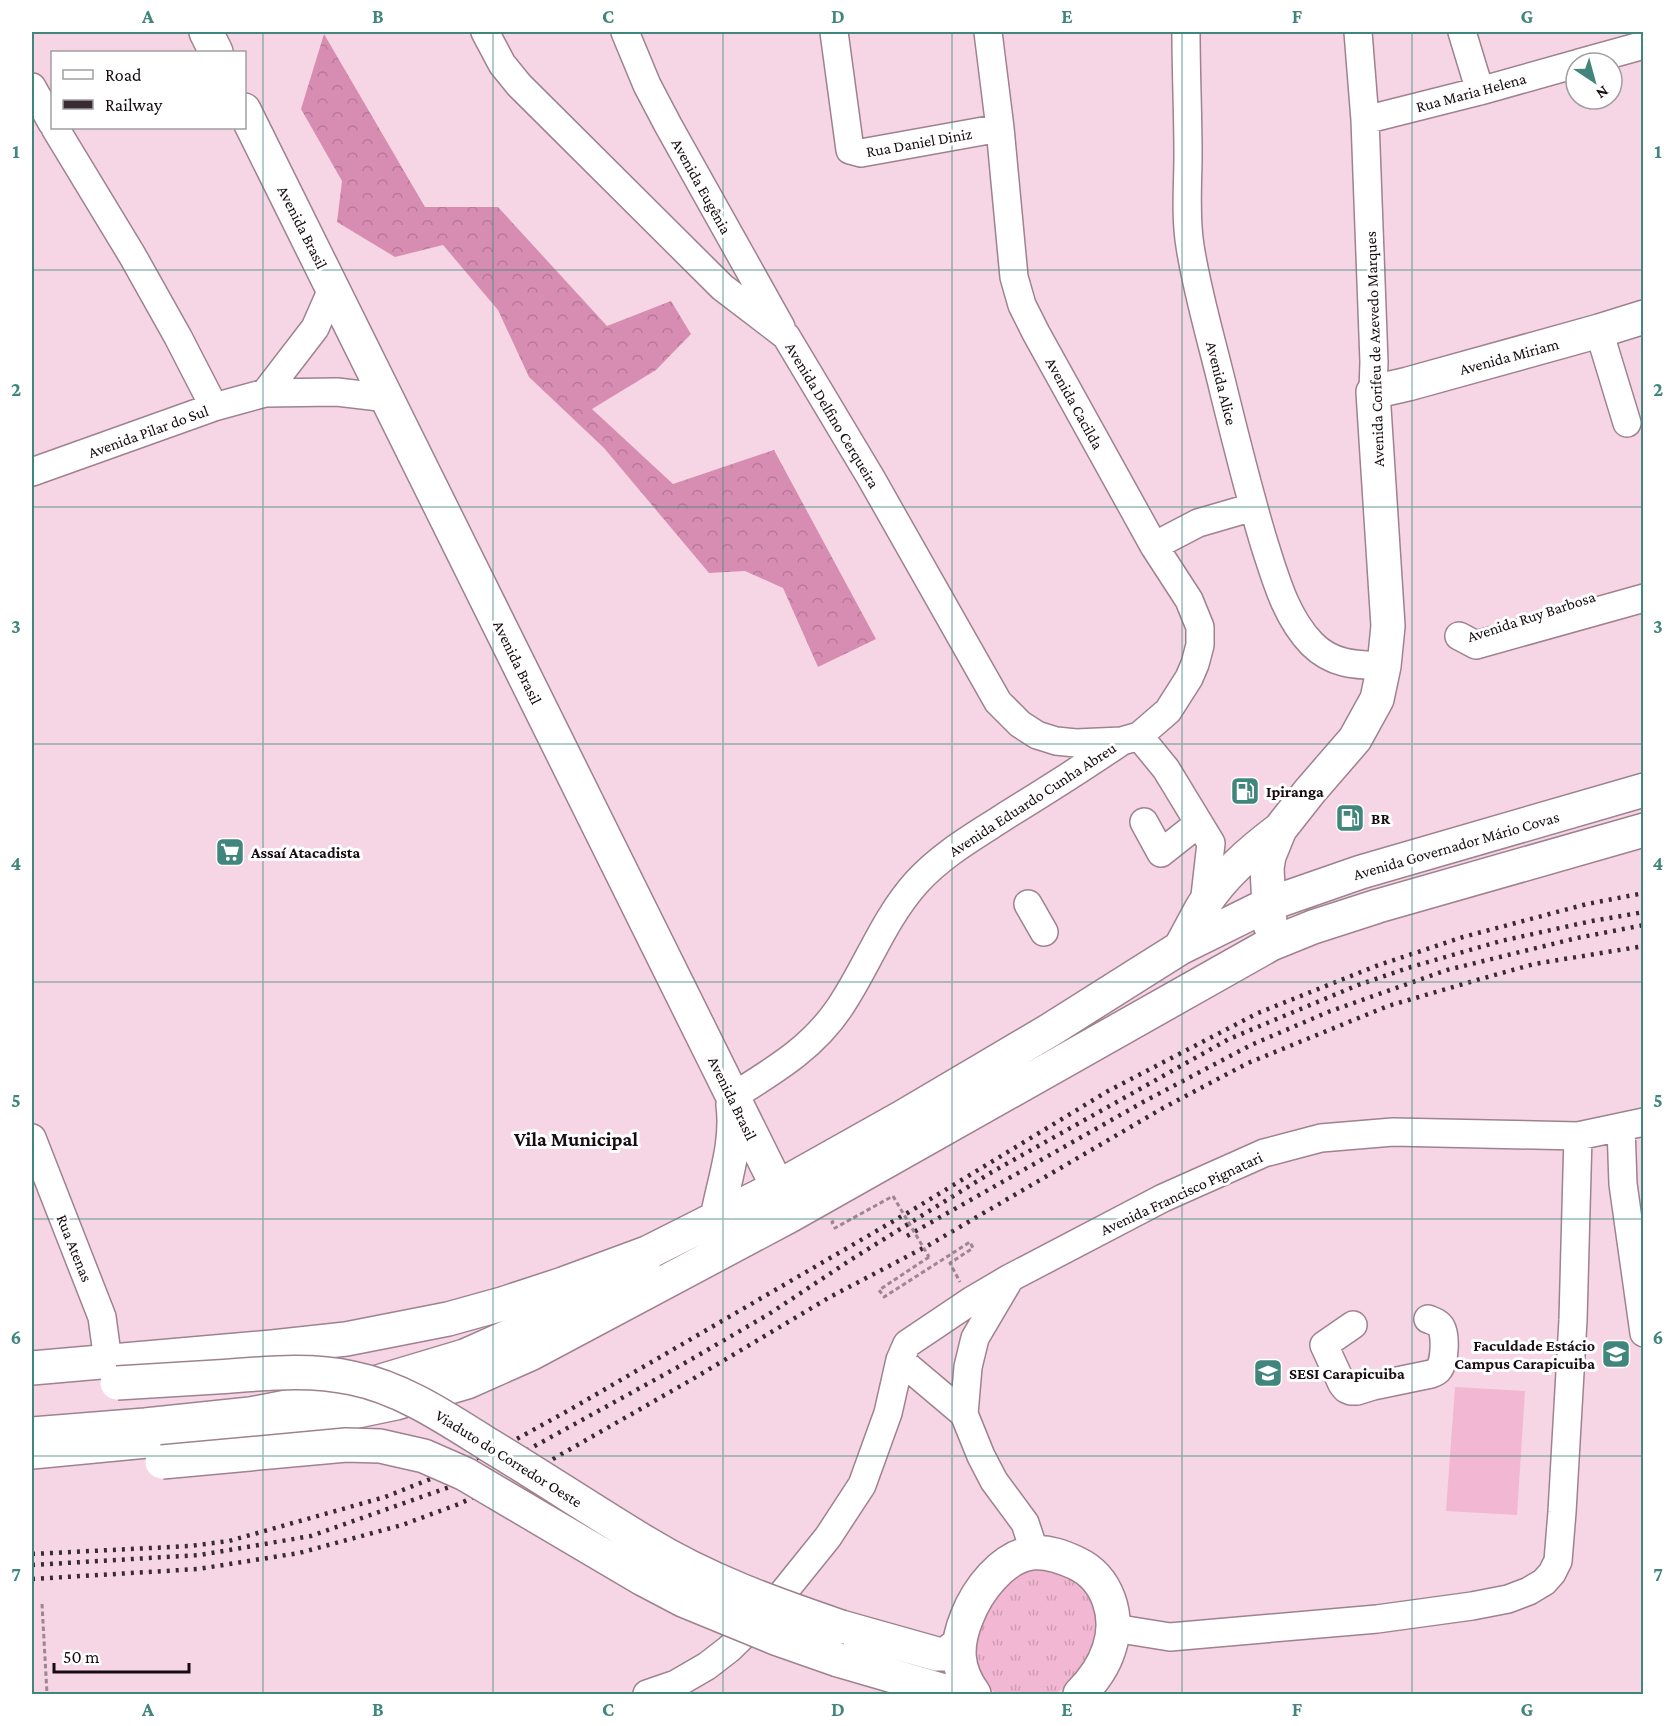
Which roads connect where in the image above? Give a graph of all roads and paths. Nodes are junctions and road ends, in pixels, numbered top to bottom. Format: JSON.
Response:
{"nodes":[{"id":1,"x":206,"y":32,"type":"edge"},
{"id":2,"x":485,"y":32,"type":"edge"},
{"id":3,"x":625,"y":32,"type":"edge"},
{"id":4,"x":834,"y":32,"type":"edge"},
{"id":5,"x":988,"y":32,"type":"edge"},
{"id":6,"x":1186,"y":32,"type":"edge"},
{"id":7,"x":1358,"y":32,"type":"edge"},
{"id":8,"x":1462,"y":32,"type":"edge"},
{"id":9,"x":1644,"y":45,"type":"edge"},
{"id":10,"x":216,"y":51,"type":"edge"},
{"id":11,"x":1622,"y":51,"type":"edge"},
{"id":12,"x":1564,"y":67,"type":"edge"},
{"id":13,"x":32,"y":87,"type":"edge"},
{"id":14,"x":1480,"y":91,"type":"junction"},
{"id":15,"x":246,"y":114,"type":"edge"},
{"id":16,"x":1365,"y":120,"type":"junction"},
{"id":17,"x":51,"y":121,"type":"edge"},
{"id":18,"x":1000,"y":128,"type":"junction"},
{"id":19,"x":56,"y":129,"type":"edge"},
{"id":20,"x":333,"y":286,"type":"junction"},
{"id":21,"x":1644,"y":316,"type":"edge"},
{"id":22,"x":1599,"y":331,"type":"junction"},
{"id":23,"x":786,"y":336,"type":"junction"},
{"id":24,"x":1373,"y":392,"type":"junction"},
{"id":25,"x":265,"y":393,"type":"junction"},
{"id":26,"x":388,"y":398,"type":"junction"},
{"id":27,"x":214,"y":407,"type":"junction"},
{"id":28,"x":1627,"y":423,"type":"dead end"},
{"id":29,"x":32,"y":472,"type":"edge"},
{"id":30,"x":1252,"y":507,"type":"junction"},
{"id":31,"x":1154,"y":546,"type":"junction"},
{"id":32,"x":1644,"y":581,"type":"edge"},
{"id":33,"x":1644,"y":598,"type":"edge"},
{"id":34,"x":1384,"y":666,"type":"junction"},
{"id":35,"x":1131,"y":738,"type":"junction"},
{"id":36,"x":1644,"y":790,"type":"edge"},
{"id":37,"x":1144,"y":822,"type":"dead end"},
{"id":38,"x":1280,"y":829,"type":"junction"},
{"id":39,"x":1644,"y":830,"type":"edge"},
{"id":40,"x":1205,"y":833,"type":"junction"},
{"id":41,"x":1247,"y":855,"type":"junction"},
{"id":42,"x":1028,"y":904,"type":"dead end"},
{"id":43,"x":1269,"y":904,"type":"junction"},
{"id":44,"x":1204,"y":905,"type":"junction"},
{"id":45,"x":1044,"y":932,"type":"dead end"},
{"id":46,"x":1271,"y":944,"type":"junction"},
{"id":47,"x":1180,"y":948,"type":"junction"},
{"id":48,"x":732,"y":1097,"type":"junction"},
{"id":49,"x":1632,"y":1125,"type":"edge"},
{"id":50,"x":1578,"y":1136,"type":"junction"},
{"id":51,"x":32,"y":1138,"type":"edge"},
{"id":52,"x":893,"y":1196,"type":"dead end"},
{"id":53,"x":785,"y":1201,"type":"junction"},
{"id":54,"x":717,"y":1218,"type":"junction"},
{"id":55,"x":688,"y":1233,"type":"junction"},
{"id":56,"x":1010,"y":1278,"type":"junction"},
{"id":57,"x":971,"y":1301,"type":"junction"},
{"id":58,"x":1428,"y":1319,"type":"dead end"},
{"id":59,"x":1353,"y":1325,"type":"dead end"},
{"id":60,"x":1644,"y":1333,"type":"edge"},
{"id":61,"x":900,"y":1360,"type":"junction"},
{"id":62,"x":32,"y":1368,"type":"edge"},
{"id":63,"x":113,"y":1372,"type":"junction"},
{"id":64,"x":369,"y":1381,"type":"junction"},
{"id":65,"x":32,"y":1391,"type":"edge"},
{"id":66,"x":964,"y":1414,"type":"junction"},
{"id":67,"x":319,"y":1419,"type":"junction"},
{"id":68,"x":32,"y":1431,"type":"edge"},
{"id":69,"x":32,"y":1452,"type":"edge"},
{"id":70,"x":32,"y":1472,"type":"edge"},
{"id":71,"x":1032,"y":1553,"type":"junction"},
{"id":72,"x":42,"y":1604,"type":"dead end"},
{"id":73,"x":1114,"y":1628,"type":"junction"},
{"id":74,"x":958,"y":1645,"type":"junction"},
{"id":75,"x":1086,"y":1691,"type":"edge"},
{"id":76,"x":47,"y":1695,"type":"edge"},
{"id":77,"x":647,"y":1695,"type":"edge"},
{"id":78,"x":955,"y":1695,"type":"edge"},
{"id":79,"x":974,"y":1695,"type":"edge"}],
"edges":[{"from":1,"to":10,"type":"main road"},
{"from":2,"to":23,"type":"street","name":"Avenida Delfino Cerqueira"},
{"from":3,"to":23,"type":"street","name":"Avenida Eugênia"},
{"from":4,"to":18,"type":"street","name":"Rua Daniel Diniz"},
{"from":5,"to":18,"type":"street","name":"Avenida Cacilda"},
{"from":6,"to":30,"type":"street","name":"Avenida Alice"},
{"from":7,"to":16,"type":"street","name":"Avenida Corifeu de Azevedo Marques"},
{"from":8,"to":14,"type":"street"},
{"from":9,"to":11,"type":"street","name":"Rua Maria Helena"},
{"from":12,"to":14,"type":"street","name":"Rua Maria Helena"},
{"from":13,"to":17,"type":"street"},
{"from":14,"to":16,"type":"street","name":"Rua Maria Helena"},
{"from":15,"to":20,"type":"main road","name":"Avenida Brasil"},
{"from":16,"to":24,"type":"street","name":"Avenida Corifeu de Azevedo Marques"},
{"from":18,"to":31,"type":"street","name":"Avenida Cacilda"},
{"from":19,"to":27,"type":"street"},
{"from":20,"to":25,"type":"street"},
{"from":20,"to":26,"type":"main road","name":"Avenida Brasil"},
{"from":21,"to":22,"type":"main road","name":"Avenida Miriam"},
{"from":22,"to":24,"type":"main road","name":"Avenida Miriam"},
{"from":22,"to":28,"type":"street"},
{"from":23,"to":35,"type":"street","name":"Avenida Delfino Cerqueira"},
{"from":24,"to":34,"type":"main road","name":"Avenida Corifeu de Azevedo Marques"},
{"from":25,"to":26,"type":"street","name":"Avenida Pilar do Sul"},
{"from":25,"to":27,"type":"street","name":"Avenida Pilar do Sul"},
{"from":26,"to":48,"type":"main road","name":"Avenida Brasil"},
{"from":27,"to":29,"type":"street","name":"Avenida Pilar do Sul"},
{"from":30,"to":31,"type":"street"},
{"from":30,"to":34,"type":"street","name":"Avenida Alice"},
{"from":31,"to":35,"type":"street","name":"Avenida Cacilda"},
{"from":32,"to":33,"type":"street","name":"Avenida Ruy Barbosa"},
{"from":34,"to":38,"type":"main road"},
{"from":35,"to":40,"type":"street"},
{"from":35,"to":48,"type":"street","name":"Avenida Eduardo Cunha Abreu"},
{"from":36,"to":43,"type":"main road","name":"Avenida Governador Mário Covas"},
{"from":37,"to":40,"type":"street"},
{"from":38,"to":41,"type":"main road"},
{"from":38,"to":43,"type":"main road"},
{"from":39,"to":46,"type":"main road"},
{"from":40,"to":41,"type":"street"},
{"from":40,"to":44,"type":"street"},
{"from":41,"to":44,"type":"main road"},
{"from":42,"to":45,"type":"street"},
{"from":43,"to":46,"type":"main road"},
{"from":43,"to":47,"type":"main road","name":"Avenida Governador Mário Covas"},
{"from":44,"to":47,"type":"main road"},
{"from":46,"to":53,"type":"main road"},
{"from":47,"to":53,"type":"main road","name":"Avenida Governador Mário Covas"},
{"from":48,"to":53,"type":"main road","name":"Avenida Brasil"},
{"from":48,"to":54,"type":"main road"},
{"from":49,"to":50,"type":"street","name":"Avenida Francisco Pignatari"},
{"from":49,"to":60,"type":"street"},
{"from":50,"to":56,"type":"street","name":"Avenida Francisco Pignatari"},
{"from":50,"to":73,"type":"street"},
{"from":51,"to":63,"type":"street","name":"Rua Atenas"},
{"from":52,"to":57,"type":"path","bridge":true},
{"from":53,"to":54,"type":"main road"},
{"from":53,"to":67,"type":"main road"},
{"from":54,"to":55,"type":"main road"},
{"from":55,"to":63,"type":"main road"},
{"from":55,"to":64,"type":"street"},
{"from":56,"to":57,"type":"street","name":"Avenida Francisco Pignatari"},
{"from":56,"to":66,"type":"street"},
{"from":57,"to":61,"type":"street","name":"Avenida Francisco Pignatari"},
{"from":58,"to":59,"type":"street"},
{"from":61,"to":66,"type":"street"},
{"from":61,"to":77,"type":"street"},
{"from":62,"to":63,"type":"main road"},
{"from":63,"to":65,"type":"main road","name":"Viaduto do Corredor Oeste"},
{"from":63,"to":74,"type":"main road","name":"Viaduto do Corredor Oeste","bridge":true},
{"from":64,"to":67,"type":"street"},
{"from":64,"to":68,"type":"street"},
{"from":66,"to":71,"type":"street"},
{"from":67,"to":69,"type":"main road"},
{"from":70,"to":78,"type":"main road","name":"Viaduto do Corredor Oeste","bridge":true},
{"from":71,"to":73,"type":"main road"},
{"from":71,"to":74,"type":"main road"},
{"from":72,"to":76,"type":"path"},
{"from":73,"to":75,"type":"main road"},
{"from":74,"to":79,"type":"main road"}]}
